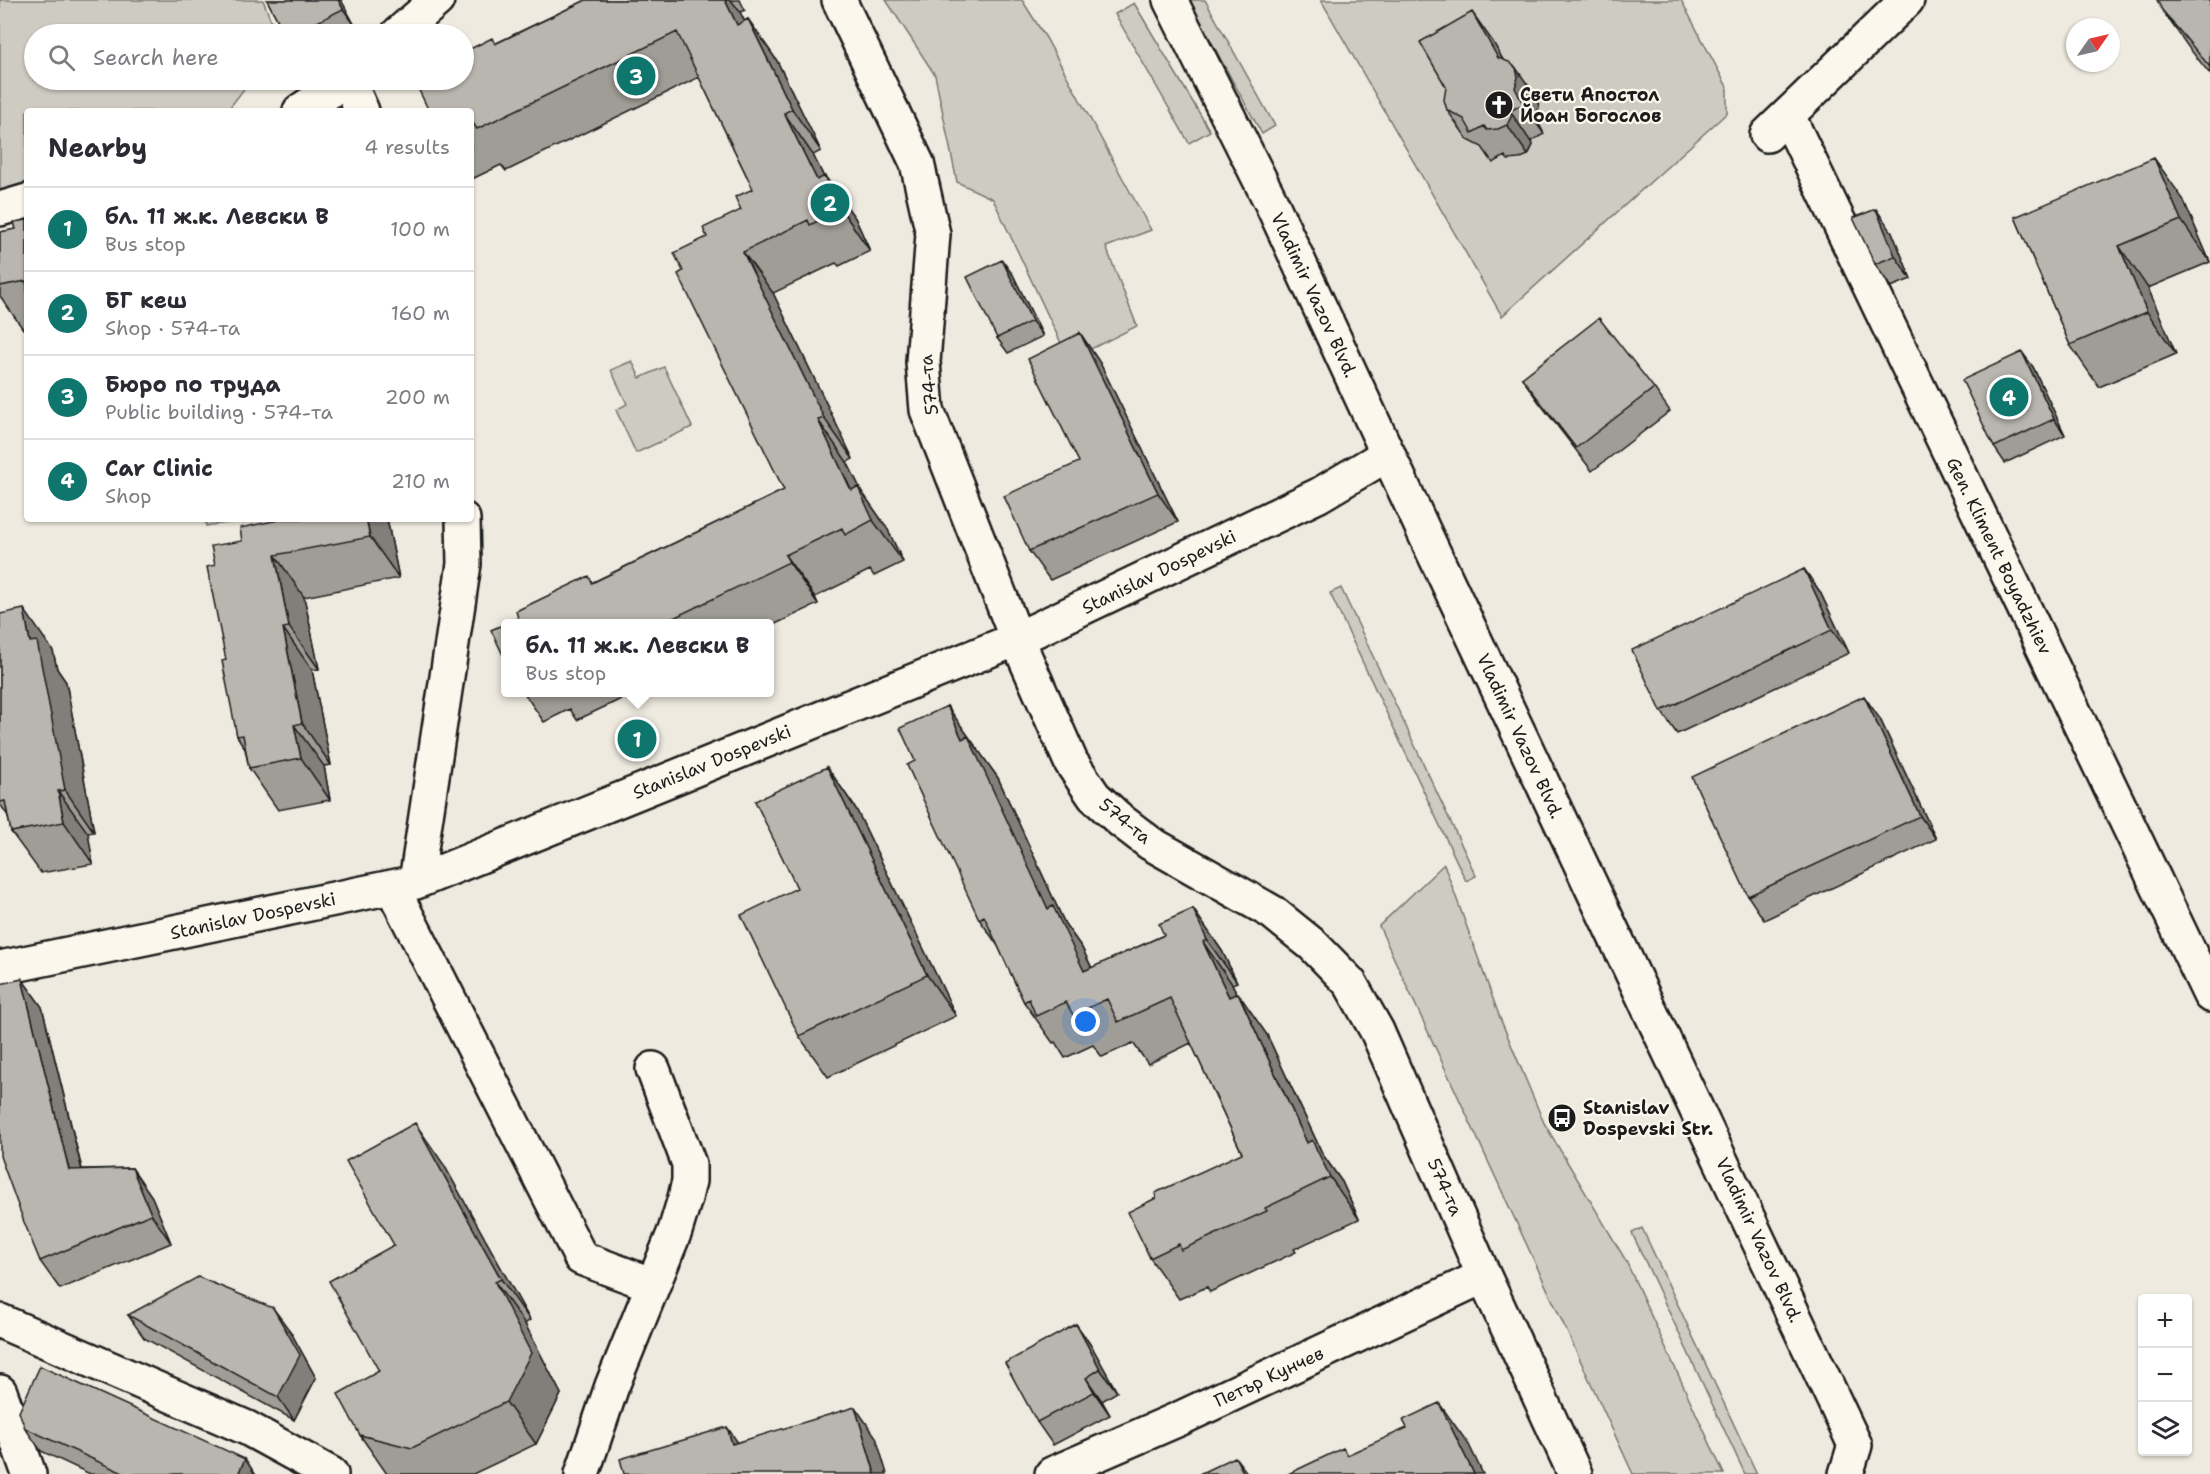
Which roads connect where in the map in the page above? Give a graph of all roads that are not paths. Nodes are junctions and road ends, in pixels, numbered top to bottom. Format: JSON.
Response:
{"nodes":[{"id":1,"x":437,"y":0,"type":"edge"},
{"id":2,"x":839,"y":0,"type":"edge"},
{"id":3,"x":1170,"y":0,"type":"edge"},
{"id":4,"x":1907,"y":0,"type":"edge"},
{"id":5,"x":409,"y":24,"type":"edge"},
{"id":6,"x":332,"y":90,"type":"edge"},
{"id":7,"x":352,"y":90,"type":"edge"},
{"id":8,"x":305,"y":108,"type":"edge"},
{"id":9,"x":361,"y":108,"type":"edge"},
{"id":10,"x":24,"y":202,"type":"edge"},
{"id":11,"x":0,"y":209,"type":"edge"},
{"id":12,"x":1388,"y":454,"type":"junction"},
{"id":13,"x":463,"y":522,"type":"edge"},
{"id":14,"x":1017,"y":639,"type":"junction"},
{"id":15,"x":404,"y":884,"type":"junction"},
{"id":16,"x":0,"y":968,"type":"edge"},
{"id":17,"x":2210,"y":995,"type":"edge"},
{"id":18,"x":653,"y":1069,"type":"dead end"},
{"id":19,"x":1484,"y":1275,"type":"junction"},
{"id":20,"x":653,"y":1285,"type":"junction"},
{"id":21,"x":0,"y":1321,"type":"edge"},
{"id":22,"x":0,"y":1392,"type":"edge"},
{"id":23,"x":1065,"y":1472,"type":"edge"},
{"id":24,"x":29,"y":1474,"type":"edge"},
{"id":25,"x":331,"y":1474,"type":"edge"},
{"id":26,"x":582,"y":1474,"type":"edge"},
{"id":27,"x":1575,"y":1474,"type":"edge"},
{"id":28,"x":1846,"y":1474,"type":"edge"}],
"edges":[{"from":1,"to":5,"type":"street"},
{"from":2,"to":14,"type":"street","name":"574-та"},
{"from":3,"to":12,"type":"street","name":"Vladimir Vazov Blvd."},
{"from":4,"to":17,"type":"street","name":"Gen. Kliment Boyadzhiev"},
{"from":6,"to":8,"type":"street"},
{"from":7,"to":9,"type":"street"},
{"from":10,"to":11,"type":"street"},
{"from":12,"to":14,"type":"street","name":"Stanislav Dospevski"},
{"from":12,"to":28,"type":"street","name":"Vladimir Vazov Blvd."},
{"from":13,"to":15,"type":"street"},
{"from":14,"to":15,"type":"street","name":"Stanislav Dospevski"},
{"from":14,"to":19,"type":"street","name":"574-та"},
{"from":15,"to":16,"type":"street","name":"Stanislav Dospevski"},
{"from":15,"to":20,"type":"street"},
{"from":18,"to":20,"type":"street"},
{"from":19,"to":23,"type":"street","name":"Петър Кунчев"},
{"from":19,"to":27,"type":"street","name":"574-та"},
{"from":20,"to":26,"type":"street"},
{"from":21,"to":25,"type":"street"},
{"from":22,"to":24,"type":"street"}]}
